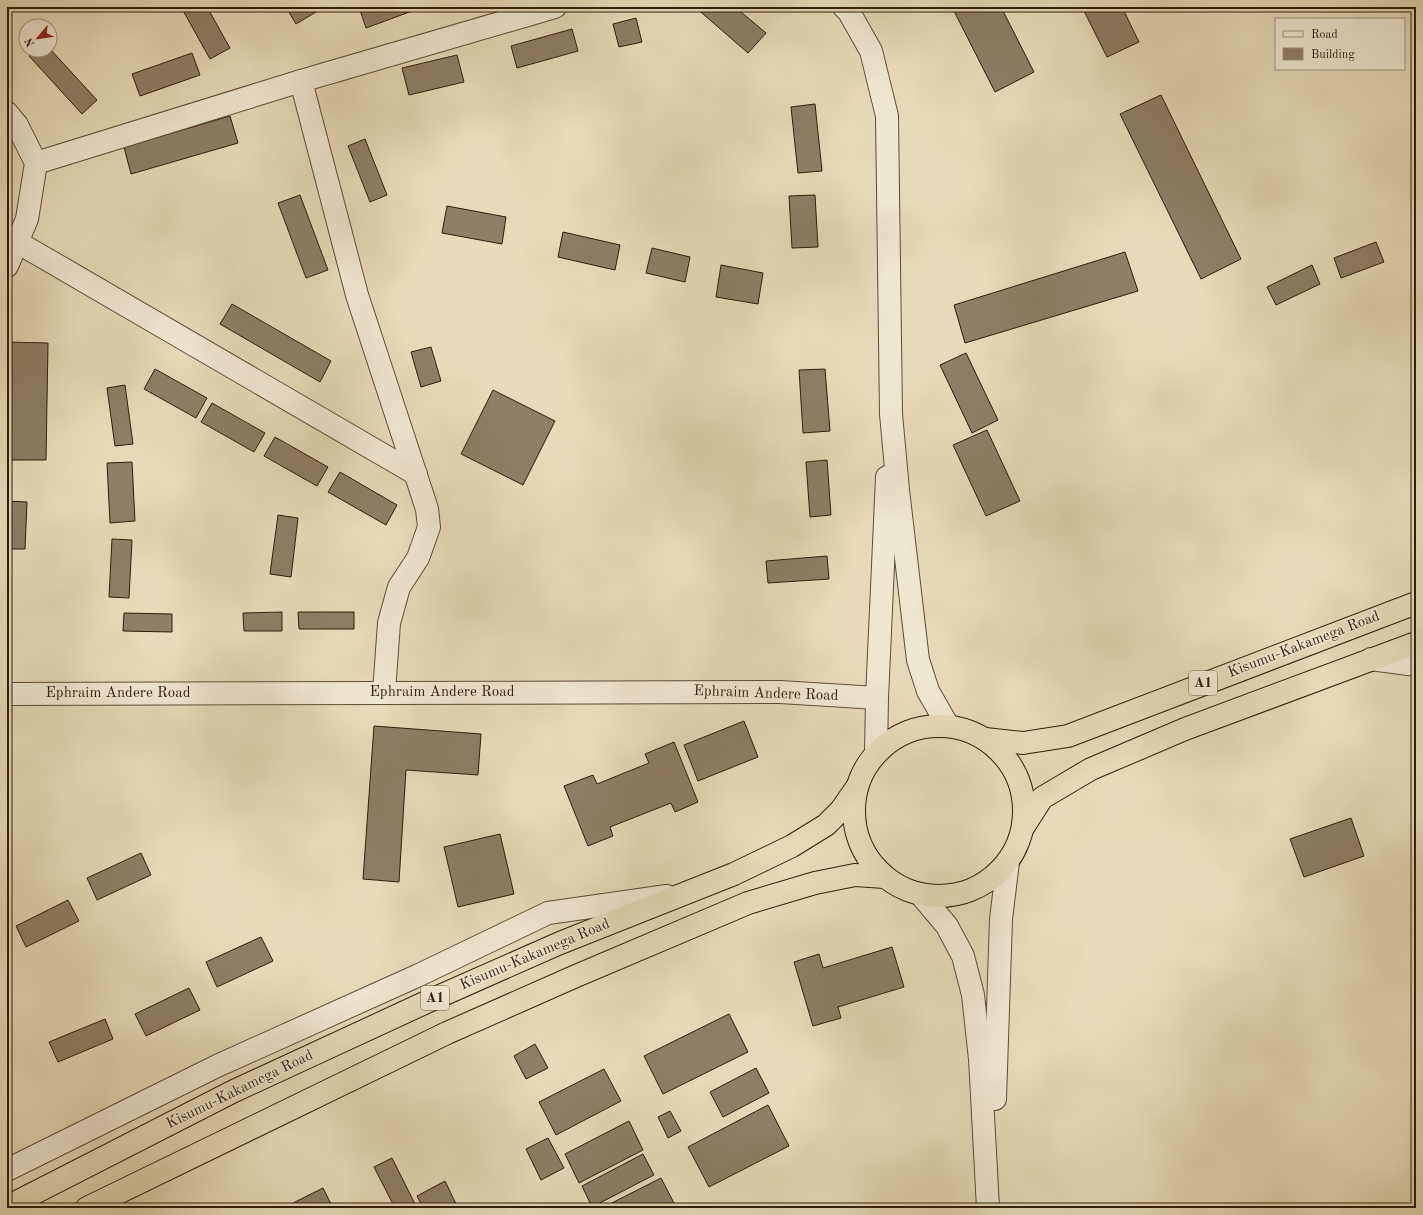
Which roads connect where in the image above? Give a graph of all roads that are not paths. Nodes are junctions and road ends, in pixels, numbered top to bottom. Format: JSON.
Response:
{"nodes":[{"id":1,"x":555,"y":7,"type":"edge"},
{"id":2,"x":844,"y":7,"type":"edge"},
{"id":3,"x":301,"y":81,"type":"junction"},
{"id":4,"x":7,"y":113,"type":"edge"},
{"id":5,"x":36,"y":164,"type":"junction"},
{"id":6,"x":17,"y":242,"type":"junction"},
{"id":7,"x":7,"y":266,"type":"edge"},
{"id":8,"x":891,"y":414,"type":"junction"},
{"id":9,"x":416,"y":474,"type":"junction"},
{"id":10,"x":1416,"y":603,"type":"edge"},
{"id":11,"x":1416,"y":642,"type":"edge"},
{"id":12,"x":1371,"y":659,"type":"junction"},
{"id":13,"x":1416,"y":665,"type":"edge"},
{"id":14,"x":384,"y":692,"type":"junction"},
{"id":15,"x":7,"y":694,"type":"edge"},
{"id":16,"x":876,"y":698,"type":"junction"},
{"id":17,"x":948,"y":726,"type":"junction"},
{"id":18,"x":986,"y":739,"type":"junction"},
{"id":19,"x":876,"y":753,"type":"junction"},
{"id":20,"x":857,"y":787,"type":"junction"},
{"id":21,"x":1024,"y":826,"type":"junction"},
{"id":22,"x":1008,"y":862,"type":"junction"},
{"id":23,"x":885,"y":877,"type":"junction"},
{"id":24,"x":691,"y":893,"type":"junction"},
{"id":25,"x":920,"y":895,"type":"junction"},
{"id":26,"x":7,"y":1170,"type":"edge"},
{"id":27,"x":988,"y":1198,"type":"edge"},
{"id":28,"x":7,"y":1207,"type":"edge"},
{"id":29,"x":86,"y":1208,"type":"edge"}],
"edges":[{"from":1,"to":3,"type":"street"},
{"from":2,"to":8,"type":"street"},
{"from":3,"to":5,"type":"street"},
{"from":3,"to":9,"type":"street"},
{"from":4,"to":5,"type":"street"},
{"from":5,"to":6,"type":"street"},
{"from":6,"to":7,"type":"street"},
{"from":6,"to":9,"type":"street"},
{"from":8,"to":16,"type":"street"},
{"from":8,"to":17,"type":"street"},
{"from":9,"to":14,"type":"street"},
{"from":10,"to":18,"type":"highway","name":"Kisumu-Kakamega Road","number":"A1"},
{"from":11,"to":12,"type":"highway","number":"A1"},
{"from":12,"to":13,"type":"street"},
{"from":12,"to":21,"type":"highway","number":"A1"},
{"from":14,"to":15,"type":"street","name":"Ephraim Andere Road"},
{"from":14,"to":16,"type":"street","name":"Ephraim Andere Road"},
{"from":16,"to":19,"type":"street"},
{"from":17,"to":18,"type":"highway"},
{"from":17,"to":19,"type":"highway"},
{"from":18,"to":21,"type":"highway"},
{"from":19,"to":20,"type":"highway"},
{"from":20,"to":23,"type":"highway"},
{"from":20,"to":24,"type":"highway","name":"Kisumu-Kakamega Road","number":"A1"},
{"from":21,"to":22,"type":"highway"},
{"from":22,"to":25,"type":"highway"},
{"from":22,"to":27,"type":"street"},
{"from":23,"to":25,"type":"highway"},
{"from":23,"to":29,"type":"highway","number":"A1"},
{"from":24,"to":26,"type":"street"},
{"from":24,"to":28,"type":"highway","name":"Kisumu-Kakamega Road","number":"A1"},
{"from":25,"to":27,"type":"street"}]}
